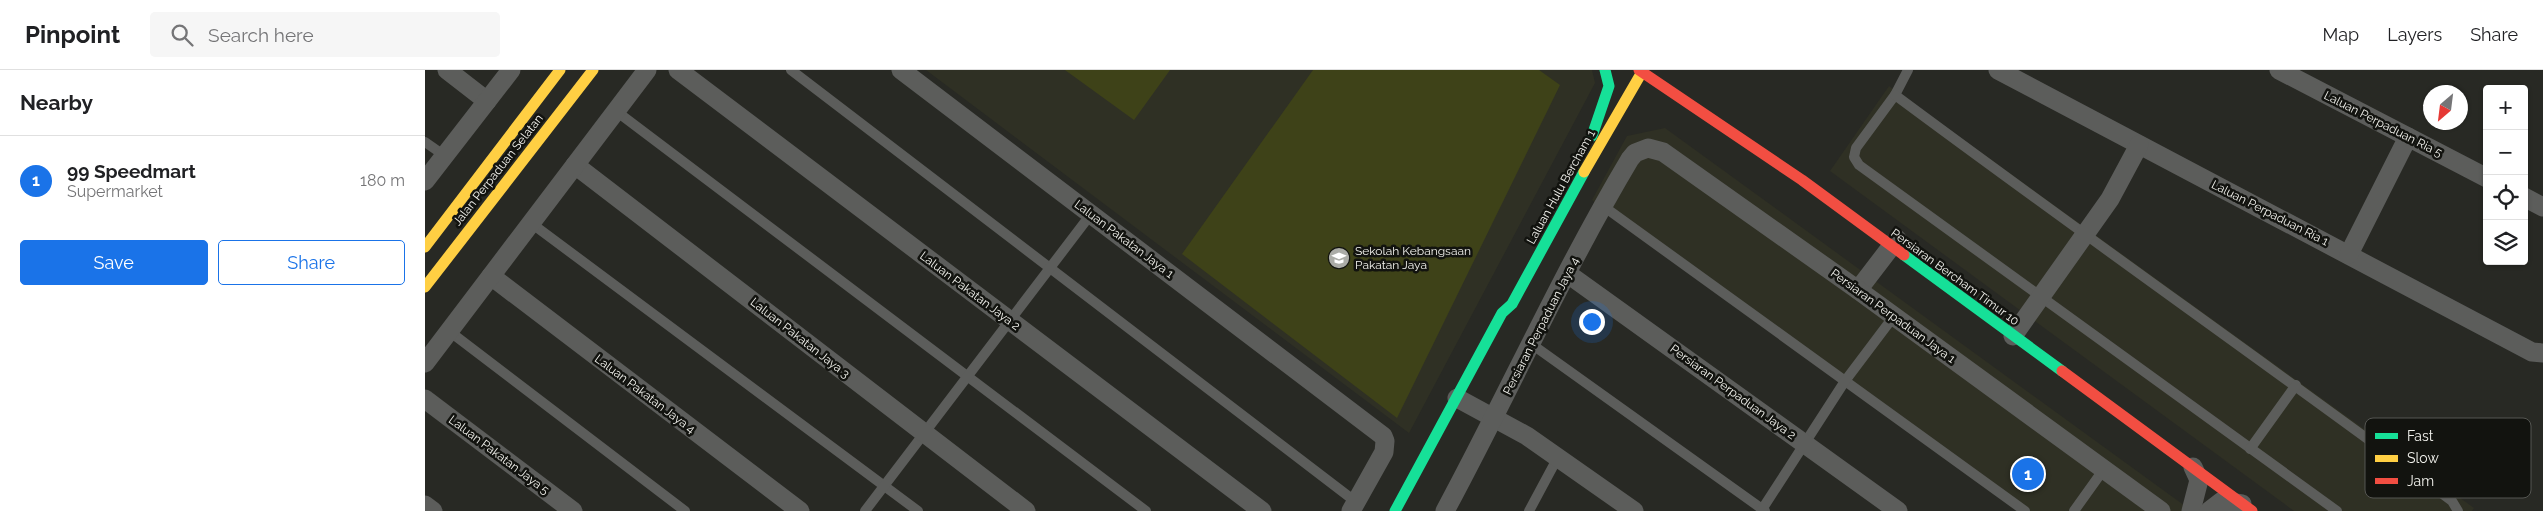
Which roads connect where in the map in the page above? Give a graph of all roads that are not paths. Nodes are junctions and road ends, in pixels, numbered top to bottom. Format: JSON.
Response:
{"nodes":[{"id":1,"x":447,"y":70,"type":"edge"},
{"id":2,"x":511,"y":70,"type":"edge"},
{"id":3,"x":560,"y":70,"type":"edge"},
{"id":4,"x":593,"y":70,"type":"edge"},
{"id":5,"x":647,"y":70,"type":"edge"},
{"id":6,"x":678,"y":70,"type":"edge"},
{"id":7,"x":791,"y":70,"type":"edge"},
{"id":8,"x":901,"y":70,"type":"edge"},
{"id":9,"x":1605,"y":70,"type":"edge"},
{"id":10,"x":1908,"y":70,"type":"edge"},
{"id":11,"x":1998,"y":70,"type":"edge"},
{"id":12,"x":1641,"y":71,"type":"edge"},
{"id":13,"x":2283,"y":71,"type":"edge"},
{"id":14,"x":1619,"y":86,"type":"dead end"},
{"id":15,"x":1895,"y":95,"type":"junction"},
{"id":16,"x":1658,"y":98,"type":"dead end"},
{"id":17,"x":487,"y":101,"type":"junction"},
{"id":18,"x":1634,"y":107,"type":"dead end"},
{"id":19,"x":616,"y":111,"type":"junction"},
{"id":20,"x":1742,"y":125,"type":"dead end"},
{"id":21,"x":2408,"y":137,"type":"junction"},
{"id":22,"x":1743,"y":139,"type":"junction"},
{"id":23,"x":425,"y":142,"type":"edge"},
{"id":24,"x":1594,"y":144,"type":"junction"},
{"id":25,"x":2139,"y":145,"type":"junction"},
{"id":26,"x":445,"y":156,"type":"junction"},
{"id":27,"x":575,"y":165,"type":"junction"},
{"id":28,"x":1625,"y":168,"type":"joint"},
{"id":29,"x":2483,"y":176,"type":"edge"},
{"id":30,"x":425,"y":181,"type":"edge"},
{"id":31,"x":2528,"y":199,"type":"edge"},
{"id":32,"x":1603,"y":206,"type":"junction"},
{"id":33,"x":2543,"y":207,"type":"edge"},
{"id":34,"x":1091,"y":214,"type":"junction"},
{"id":35,"x":531,"y":223,"type":"junction"},
{"id":36,"x":2085,"y":236,"type":"junction"},
{"id":37,"x":1894,"y":243,"type":"junction"},
{"id":38,"x":425,"y":247,"type":"edge"},
{"id":39,"x":2349,"y":254,"type":"junction"},
{"id":40,"x":1050,"y":268,"type":"junction"},
{"id":41,"x":1567,"y":274,"type":"junction"},
{"id":42,"x":491,"y":276,"type":"junction"},
{"id":43,"x":425,"y":288,"type":"edge"},
{"id":44,"x":1858,"y":290,"type":"junction"},
{"id":45,"x":2042,"y":296,"type":"junction"},
{"id":46,"x":1894,"y":316,"type":"junction"},
{"id":47,"x":1009,"y":321,"type":"junction"},
{"id":48,"x":449,"y":331,"type":"junction"},
{"id":49,"x":2016,"y":332,"type":"junction"},
{"id":50,"x":1529,"y":343,"type":"junction"},
{"id":51,"x":2543,"y":353,"type":"edge"},
{"id":52,"x":425,"y":363,"type":"edge"},
{"id":53,"x":967,"y":377,"type":"junction"},
{"id":54,"x":1845,"y":382,"type":"junction"},
{"id":55,"x":2295,"y":385,"type":"junction"},
{"id":56,"x":1457,"y":398,"type":"junction"},
{"id":57,"x":425,"y":399,"type":"edge"},
{"id":58,"x":1494,"y":419,"type":"junction"},
{"id":59,"x":924,"y":434,"type":"junction"},
{"id":60,"x":2365,"y":437,"type":"edge"},
{"id":61,"x":1806,"y":444,"type":"junction"},
{"id":62,"x":2250,"y":449,"type":"junction"},
{"id":63,"x":1558,"y":457,"type":"junction"},
{"id":64,"x":2193,"y":468,"type":"junction"},
{"id":65,"x":2104,"y":469,"type":"junction"},
{"id":66,"x":884,"y":486,"type":"junction"},
{"id":67,"x":2447,"y":498,"type":"edge"},
{"id":68,"x":425,"y":505,"type":"edge"},
{"id":69,"x":1353,"y":506,"type":"edge"},
{"id":70,"x":1624,"y":508,"type":"edge"},
{"id":71,"x":2247,"y":508,"type":"edge"},
{"id":72,"x":1763,"y":510,"type":"edge"},
{"id":73,"x":433,"y":511,"type":"edge"},
{"id":74,"x":573,"y":511,"type":"edge"},
{"id":75,"x":685,"y":511,"type":"edge"},
{"id":76,"x":799,"y":511,"type":"edge"},
{"id":77,"x":865,"y":511,"type":"edge"},
{"id":78,"x":918,"y":511,"type":"edge"},
{"id":79,"x":1026,"y":511,"type":"edge"},
{"id":80,"x":1146,"y":511,"type":"edge"},
{"id":81,"x":1262,"y":511,"type":"edge"},
{"id":82,"x":1395,"y":511,"type":"edge"},
{"id":83,"x":1445,"y":511,"type":"edge"},
{"id":84,"x":1529,"y":511,"type":"edge"},
{"id":85,"x":1898,"y":511,"type":"edge"},
{"id":86,"x":2025,"y":511,"type":"edge"},
{"id":87,"x":2074,"y":511,"type":"edge"},
{"id":88,"x":2161,"y":511,"type":"edge"},
{"id":89,"x":2191,"y":511,"type":"edge"},
{"id":90,"x":2209,"y":511,"type":"edge"},
{"id":91,"x":2267,"y":511,"type":"edge"},
{"id":92,"x":2337,"y":511,"type":"edge"},
{"id":93,"x":2458,"y":511,"type":"edge"}],
"edges":[{"from":1,"to":17,"type":"street"},
{"from":2,"to":17,"type":"street"},
{"from":3,"to":38,"type":"street","name":"Jalan Perpaduan Selatan"},
{"from":4,"to":43,"type":"street","name":"Jalan Perpaduan Selatan"},
{"from":5,"to":19,"type":"street"},
{"from":6,"to":47,"type":"street","name":"Laluan Pakatan Jaya 2"},
{"from":7,"to":40,"type":"lane"},
{"from":8,"to":34,"type":"street","name":"Laluan Pakatan Jaya 1"},
{"from":9,"to":24,"type":"street"},
{"from":10,"to":15,"type":"lane"},
{"from":11,"to":25,"type":"street","name":"Laluan Perpaduan Ria 1"},
{"from":12,"to":22,"type":"street","name":"Persiaran Bercham Timur 10"},
{"from":12,"to":24,"type":"street","name":"Laluan Hulu Bercham 1"},
{"from":13,"to":21,"type":"street","name":"Laluan Perpaduan Ria 5"},
{"from":14,"to":24,"type":"street","name":"Laluan Hulu Bercham 1"},
{"from":15,"to":36,"type":"lane"},
{"from":15,"to":45,"type":"lane"},
{"from":16,"to":22,"type":"street"},
{"from":17,"to":26,"type":"street"},
{"from":18,"to":24,"type":"street"},
{"from":19,"to":27,"type":"street"},
{"from":19,"to":53,"type":"lane"},
{"from":20,"to":37,"type":"street","name":"Persiaran Bercham Timur 10"},
{"from":21,"to":29,"type":"street","name":"Laluan Perpaduan Ria 5"},
{"from":21,"to":39,"type":"street"},
{"from":22,"to":37,"type":"street","name":"Persiaran Bercham Timur 10"},
{"from":23,"to":26,"type":"lane"},
{"from":24,"to":56,"type":"street","name":"Laluan Hulu Bercham 1"},
{"from":25,"to":36,"type":"street"},
{"from":25,"to":39,"type":"street","name":"Laluan Perpaduan Ria 1"},
{"from":26,"to":30,"type":"street"},
{"from":27,"to":35,"type":"street"},
{"from":27,"to":59,"type":"street","name":"Laluan Pakatan Jaya 3"},
{"from":28,"to":32,"type":"street","name":"Persiaran Perpaduan Jaya 4"},
{"from":28,"to":44,"type":"street","name":"Persiaran Perpaduan Jaya 1"},
{"from":31,"to":33,"type":"street"},
{"from":32,"to":41,"type":"street","name":"Persiaran Perpaduan Jaya 4"},
{"from":32,"to":54,"type":"lane"},
{"from":34,"to":40,"type":"lane"},
{"from":34,"to":69,"type":"street","name":"Laluan Pakatan Jaya 1"},
{"from":35,"to":42,"type":"street"},
{"from":35,"to":66,"type":"lane"},
{"from":36,"to":45,"type":"street"},
{"from":36,"to":55,"type":"lane"},
{"from":37,"to":44,"type":"street"},
{"from":37,"to":49,"type":"street","name":"Persiaran Bercham Timur 10"},
{"from":39,"to":51,"type":"street","name":"Laluan Perpaduan Ria 1"},
{"from":40,"to":47,"type":"lane"},
{"from":40,"to":69,"type":"lane"},
{"from":41,"to":50,"type":"street","name":"Persiaran Perpaduan Jaya 4"},
{"from":41,"to":61,"type":"street","name":"Persiaran Perpaduan Jaya 2"},
{"from":42,"to":48,"type":"street"},
{"from":42,"to":76,"type":"street","name":"Laluan Pakatan Jaya 4"},
{"from":44,"to":46,"type":"street","name":"Persiaran Perpaduan Jaya 1"},
{"from":45,"to":49,"type":"street"},
{"from":45,"to":62,"type":"lane"},
{"from":46,"to":54,"type":"lane"},
{"from":46,"to":65,"type":"street","name":"Persiaran Perpaduan Jaya 1"},
{"from":47,"to":53,"type":"lane"},
{"from":47,"to":81,"type":"street","name":"Laluan Pakatan Jaya 2"},
{"from":48,"to":52,"type":"street"},
{"from":48,"to":75,"type":"lane"},
{"from":49,"to":64,"type":"street","name":"Persiaran Bercham Timur 10"},
{"from":49,"to":91,"type":"street","name":"Persiaran Bercham Timur 10"},
{"from":50,"to":58,"type":"street","name":"Persiaran Perpaduan Jaya 4"},
{"from":50,"to":72,"type":"lane"},
{"from":53,"to":59,"type":"lane"},
{"from":53,"to":80,"type":"lane"},
{"from":54,"to":61,"type":"lane"},
{"from":54,"to":86,"type":"lane"},
{"from":55,"to":60,"type":"lane"},
{"from":55,"to":62,"type":"lane"},
{"from":56,"to":58,"type":"street"},
{"from":56,"to":82,"type":"street","name":"Laluan Hulu Bercham 1"},
{"from":57,"to":74,"type":"street","name":"Laluan Pakatan Jaya 5"},
{"from":58,"to":63,"type":"street"},
{"from":58,"to":83,"type":"street","name":"Persiaran Perpaduan Jaya 4"},
{"from":59,"to":66,"type":"lane"},
{"from":59,"to":79,"type":"street","name":"Laluan Pakatan Jaya 3"},
{"from":61,"to":72,"type":"lane"},
{"from":61,"to":85,"type":"street","name":"Persiaran Perpaduan Jaya 2"},
{"from":62,"to":92,"type":"lane"},
{"from":63,"to":70,"type":"street"},
{"from":63,"to":84,"type":"lane"},
{"from":64,"to":71,"type":"street","name":"Persiaran Bercham Timur 10"},
{"from":64,"to":89,"type":"street"},
{"from":65,"to":87,"type":"lane"},
{"from":65,"to":88,"type":"street","name":"Persiaran Perpaduan Jaya 1"},
{"from":66,"to":77,"type":"lane"},
{"from":66,"to":78,"type":"lane"},
{"from":67,"to":93,"type":"lane"},
{"from":68,"to":73,"type":"street"},
{"from":71,"to":90,"type":"street"}]}
